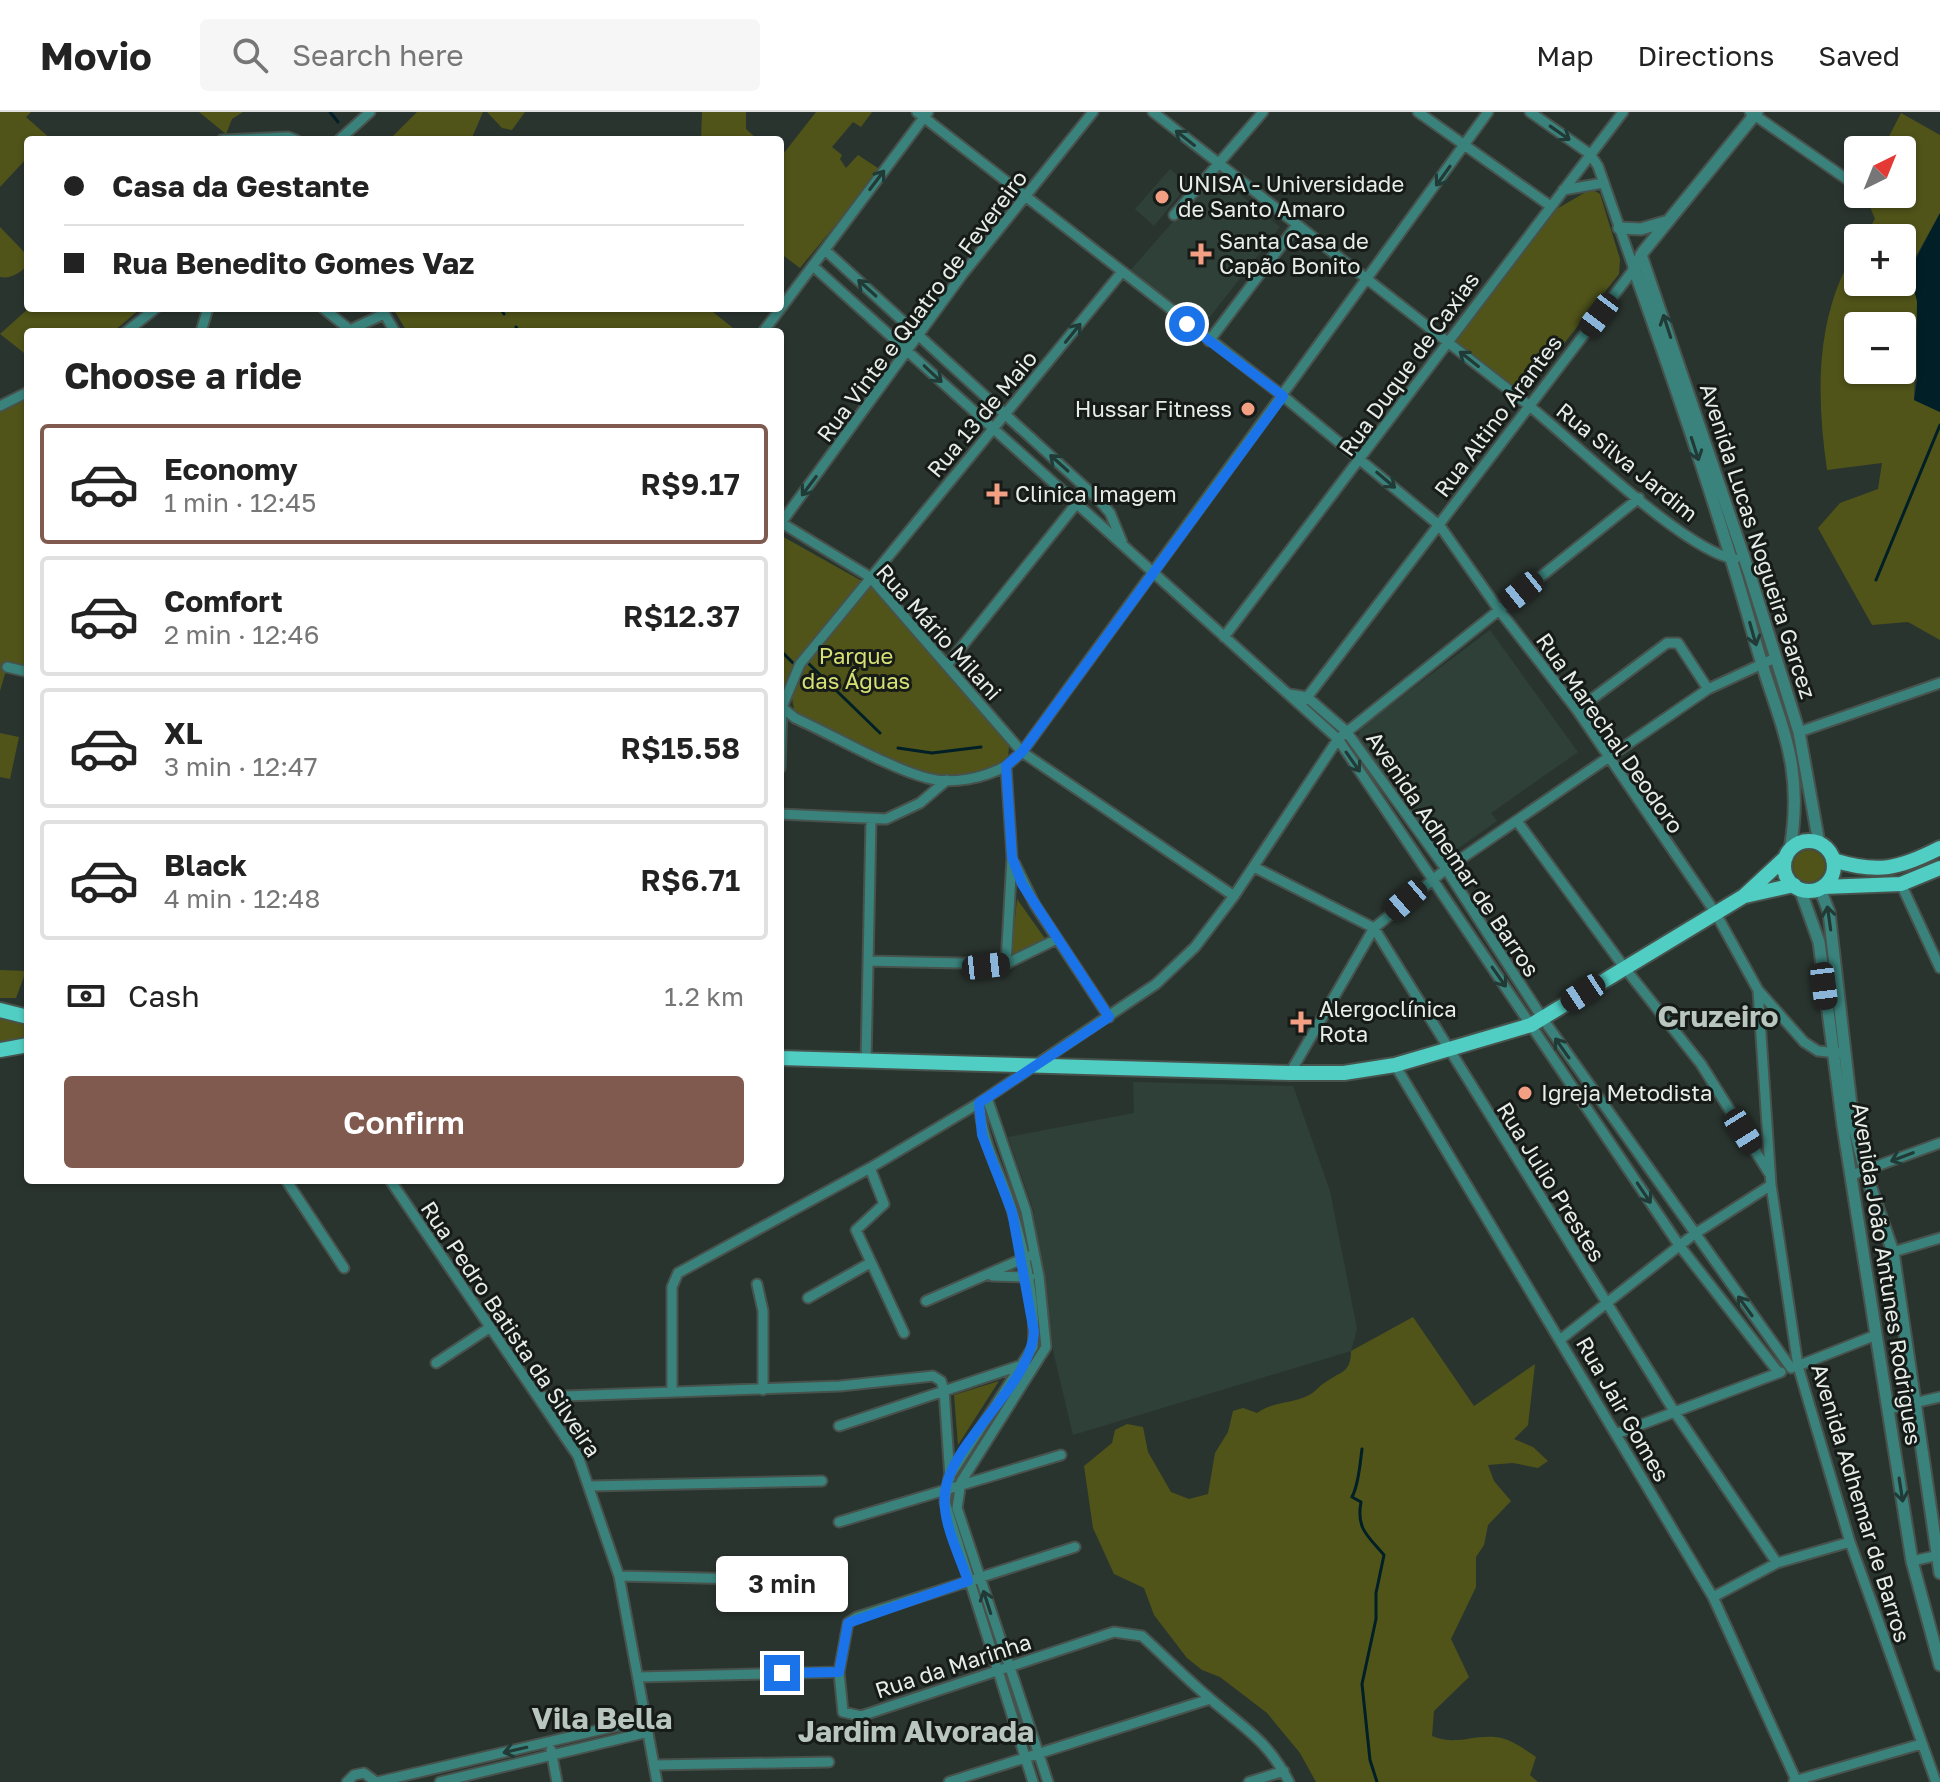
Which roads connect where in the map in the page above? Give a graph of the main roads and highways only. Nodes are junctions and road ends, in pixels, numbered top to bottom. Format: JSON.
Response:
{"nodes":[{"id":1,"x":1940,"y":848,"type":"edge"},
{"id":2,"x":1788,"y":853,"type":"junction"},
{"id":3,"x":1833,"y":860,"type":"junction"},
{"id":4,"x":1940,"y":868,"type":"edge"},
{"id":5,"x":1797,"y":887,"type":"junction"},
{"id":6,"x":1821,"y":888,"type":"junction"},
{"id":7,"x":1744,"y":896,"type":"junction"},
{"id":8,"x":0,"y":1010,"type":"edge"},
{"id":9,"x":24,"y":1016,"type":"edge"},
{"id":10,"x":24,"y":1046,"type":"edge"},
{"id":11,"x":0,"y":1050,"type":"edge"},
{"id":12,"x":784,"y":1058,"type":"edge"}],
"edges":[{"from":1,"to":3,"type":"main road"},
{"from":2,"to":3,"type":"main road"},
{"from":2,"to":5,"type":"main road"},
{"from":2,"to":7,"type":"main road"},
{"from":3,"to":6,"type":"main road"},
{"from":4,"to":6,"type":"main road"},
{"from":5,"to":6,"type":"main road"},
{"from":5,"to":7,"type":"main road"},
{"from":7,"to":12,"type":"main road"},
{"from":8,"to":9,"type":"main road"},
{"from":10,"to":11,"type":"main road"}]}
